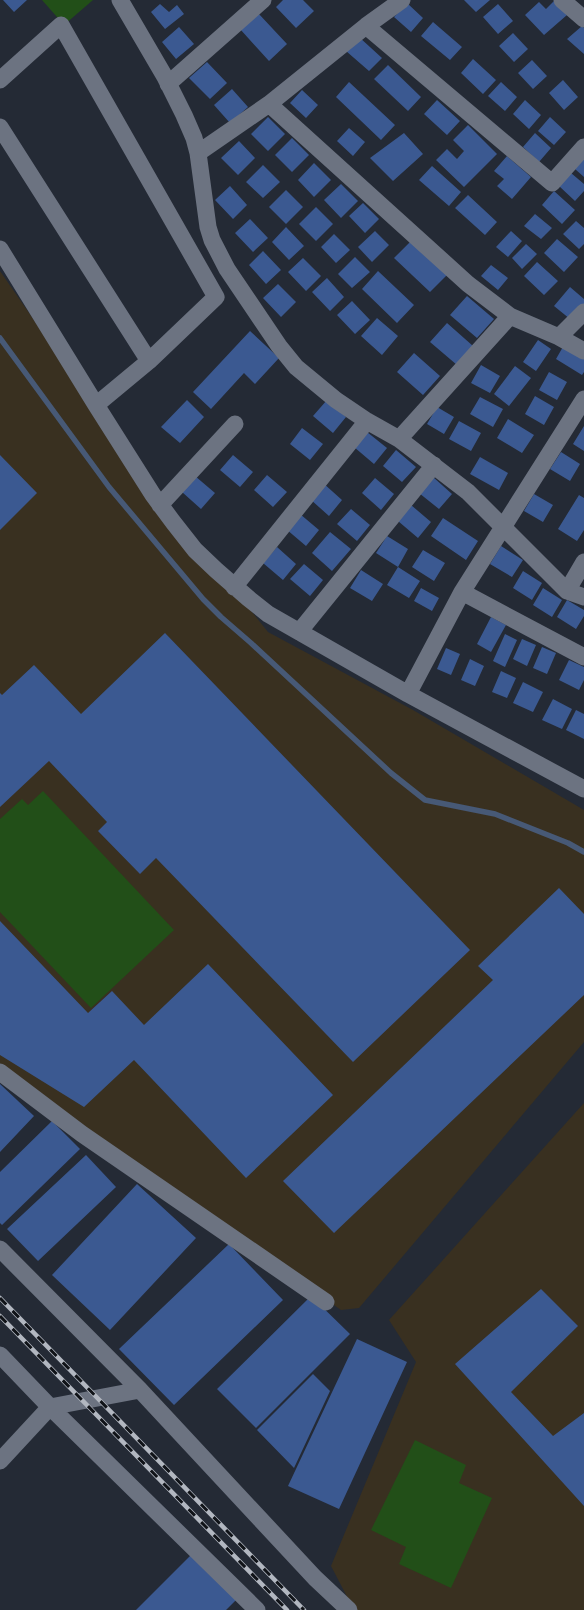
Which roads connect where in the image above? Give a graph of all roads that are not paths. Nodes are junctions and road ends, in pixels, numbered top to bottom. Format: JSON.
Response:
{"nodes":[{"id":1,"x":120,"y":0,"type":"edge"},
{"id":2,"x":262,"y":0,"type":"edge"},
{"id":3,"x":402,"y":0,"type":"edge"},
{"id":4,"x":562,"y":0,"type":"edge"},
{"id":5,"x":584,"y":19,"type":"edge"},
{"id":6,"x":366,"y":26,"type":"junction"},
{"id":7,"x":0,"y":80,"type":"edge"},
{"id":8,"x":168,"y":84,"type":"junction"},
{"id":9,"x":269,"y":104,"type":"junction"},
{"id":10,"x":0,"y":126,"type":"edge"},
{"id":11,"x":584,"y":147,"type":"edge"},
{"id":12,"x":198,"y":153,"type":"junction"},
{"id":13,"x":0,"y":249,"type":"edge"},
{"id":14,"x":584,"y":312,"type":"edge"},
{"id":15,"x":510,"y":316,"type":"junction"},
{"id":16,"x":559,"y":337,"type":"junction"},
{"id":17,"x":584,"y":351,"type":"edge"},
{"id":18,"x":149,"y":361,"type":"junction"},
{"id":19,"x":584,"y":399,"type":"edge"},
{"id":20,"x":96,"y":405,"type":"junction"},
{"id":21,"x":366,"y":421,"type":"junction"},
{"id":22,"x":235,"y":424,"type":"dead end"},
{"id":23,"x":399,"y":439,"type":"junction"},
{"id":24,"x":434,"y":465,"type":"junction"},
{"id":25,"x":160,"y":505,"type":"junction"},
{"id":26,"x":502,"y":526,"type":"junction"},
{"id":27,"x":584,"y":562,"type":"edge"},
{"id":28,"x":234,"y":587,"type":"junction"},
{"id":29,"x":567,"y":591,"type":"junction"},
{"id":30,"x":462,"y":592,"type":"junction"},
{"id":31,"x":584,"y":597,"type":"edge"},
{"id":32,"x":299,"y":632,"type":"junction"},
{"id":33,"x":584,"y":657,"type":"edge"},
{"id":34,"x":408,"y":694,"type":"junction"},
{"id":35,"x":584,"y":789,"type":"edge"},
{"id":36,"x":0,"y":1072,"type":"edge"},
{"id":37,"x":0,"y":1249,"type":"edge"},
{"id":38,"x":326,"y":1302,"type":"dead end"},
{"id":39,"x":0,"y":1355,"type":"edge"},
{"id":40,"x":140,"y":1390,"type":"junction"},
{"id":41,"x":50,"y":1407,"type":"junction"},
{"id":42,"x":0,"y":1461,"type":"edge"},
{"id":43,"x":254,"y":1609,"type":"edge"},
{"id":44,"x":348,"y":1610,"type":"edge"}],
"edges":[{"from":1,"to":8,"type":"street"},
{"from":2,"to":8,"type":"street"},
{"from":3,"to":6,"type":"street"},
{"from":4,"to":5,"type":"street"},
{"from":6,"to":9,"type":"street"},
{"from":6,"to":11,"type":"street"},
{"from":7,"to":18,"type":"street"},
{"from":8,"to":12,"type":"street"},
{"from":9,"to":12,"type":"street"},
{"from":9,"to":15,"type":"street"},
{"from":10,"to":18,"type":"street"},
{"from":12,"to":21,"type":"street"},
{"from":13,"to":20,"type":"street"},
{"from":14,"to":16,"type":"street"},
{"from":15,"to":16,"type":"street"},
{"from":15,"to":23,"type":"street"},
{"from":16,"to":17,"type":"street"},
{"from":18,"to":20,"type":"street"},
{"from":19,"to":26,"type":"street"},
{"from":20,"to":25,"type":"street"},
{"from":21,"to":23,"type":"street"},
{"from":21,"to":28,"type":"street"},
{"from":22,"to":25,"type":"street"},
{"from":23,"to":24,"type":"street"},
{"from":24,"to":26,"type":"street"},
{"from":24,"to":32,"type":"street"},
{"from":25,"to":28,"type":"street"},
{"from":26,"to":29,"type":"street"},
{"from":26,"to":30,"type":"street"},
{"from":27,"to":29,"type":"street"},
{"from":28,"to":32,"type":"street"},
{"from":29,"to":31,"type":"street"},
{"from":30,"to":33,"type":"street"},
{"from":30,"to":34,"type":"street"},
{"from":32,"to":34,"type":"street"},
{"from":34,"to":35,"type":"street"},
{"from":36,"to":38,"type":"street"},
{"from":37,"to":40,"type":"street"},
{"from":39,"to":41,"type":"street"},
{"from":40,"to":41,"type":"street"},
{"from":40,"to":44,"type":"street"},
{"from":41,"to":42,"type":"street"},
{"from":41,"to":43,"type":"street"}]}
